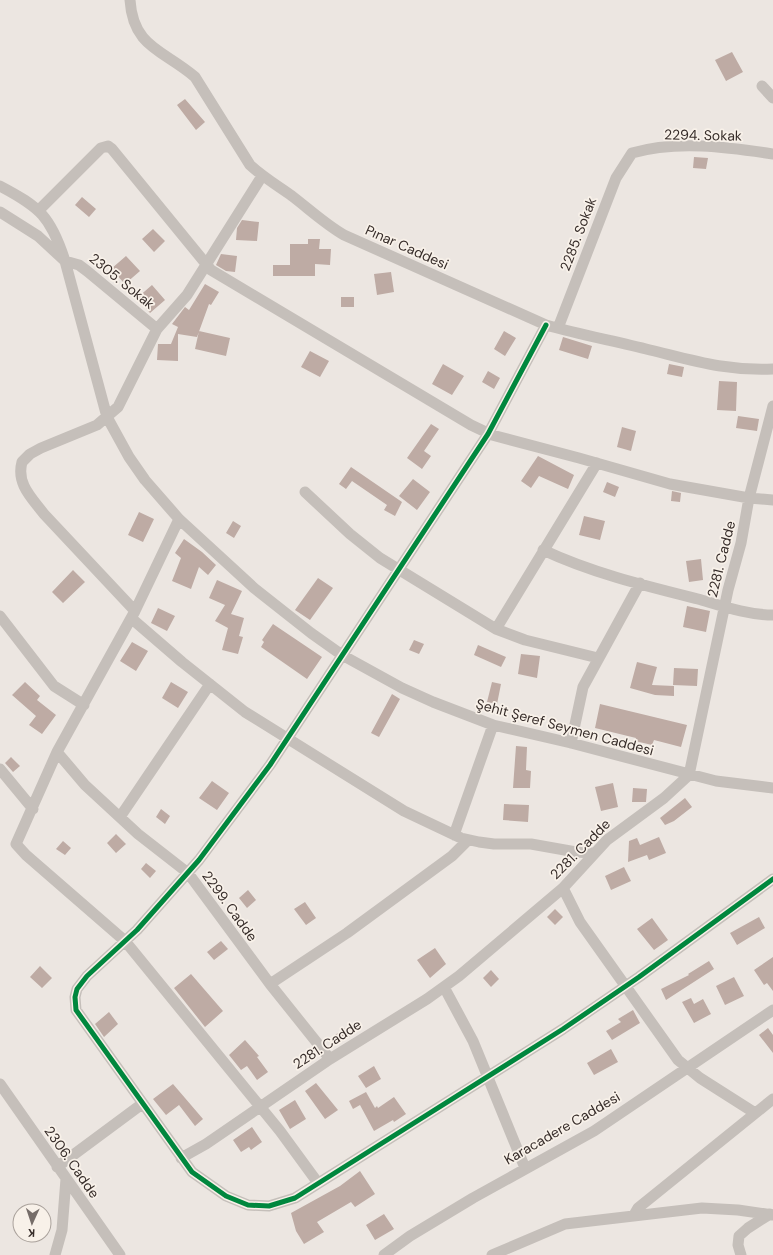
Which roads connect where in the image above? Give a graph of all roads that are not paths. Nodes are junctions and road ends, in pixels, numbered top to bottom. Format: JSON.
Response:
{"nodes":[{"id":1,"x":130,"y":0,"type":"edge"},
{"id":2,"x":762,"y":86,"type":"dead end"},
{"id":3,"x":773,"y":98,"type":"edge"},
{"id":4,"x":632,"y":153,"type":"joint"},
{"id":5,"x":773,"y":154,"type":"edge"},
{"id":6,"x":262,"y":176,"type":"junction"},
{"id":7,"x":0,"y":186,"type":"edge"},
{"id":8,"x":39,"y":210,"type":"junction"},
{"id":9,"x":0,"y":212,"type":"edge"},
{"id":10,"x":65,"y":261,"type":"junction"},
{"id":11,"x":207,"y":264,"type":"junction"},
{"id":12,"x":546,"y":324,"type":"junction"},
{"id":13,"x":558,"y":328,"type":"junction"},
{"id":14,"x":157,"y":329,"type":"junction"},
{"id":15,"x":773,"y":368,"type":"edge"},
{"id":16,"x":773,"y":406,"type":"edge"},
{"id":17,"x":107,"y":417,"type":"junction"},
{"id":18,"x":488,"y":434,"type":"junction"},
{"id":19,"x":597,"y":463,"type":"junction"},
{"id":20,"x":305,"y":492,"type":"dead end"},
{"id":21,"x":750,"y":498,"type":"junction"},
{"id":22,"x":773,"y":500,"type":"edge"},
{"id":23,"x":179,"y":519,"type":"junction"},
{"id":24,"x":544,"y":550,"type":"junction"},
{"id":25,"x":398,"y":570,"type":"junction"},
{"id":26,"x":640,"y":583,"type":"junction"},
{"id":27,"x":725,"y":606,"type":"junction"},
{"id":28,"x":133,"y":614,"type":"junction"},
{"id":29,"x":773,"y":615,"type":"edge"},
{"id":30,"x":0,"y":616,"type":"edge"},
{"id":31,"x":496,"y":629,"type":"junction"},
{"id":32,"x":342,"y":655,"type":"junction"},
{"id":33,"x":598,"y":658,"type":"junction"},
{"id":34,"x":210,"y":684,"type":"junction"},
{"id":35,"x":84,"y":705,"type":"junction"},
{"id":36,"x":493,"y":725,"type":"junction"},
{"id":37,"x":287,"y":739,"type":"junction"},
{"id":38,"x":571,"y":742,"type":"junction"},
{"id":39,"x":57,"y":752,"type":"junction"},
{"id":40,"x":0,"y":769,"type":"edge"},
{"id":41,"x":689,"y":775,"type":"junction"},
{"id":42,"x":773,"y":788,"type":"edge"},
{"id":43,"x":33,"y":808,"type":"junction"},
{"id":44,"x":120,"y":817,"type":"junction"},
{"id":45,"x":454,"y":835,"type":"junction"},
{"id":46,"x":468,"y":840,"type":"junction"},
{"id":47,"x":593,"y":853,"type":"junction"},
{"id":48,"x":188,"y":873,"type":"junction"},
{"id":49,"x":773,"y":879,"type":"edge"},
{"id":50,"x":562,"y":888,"type":"junction"},
{"id":51,"x":125,"y":941,"type":"junction"},
{"id":52,"x":270,"y":984,"type":"junction"},
{"id":53,"x":444,"y":987,"type":"junction"},
{"id":54,"x":625,"y":987,"type":"junction"},
{"id":55,"x":773,"y":1010,"type":"edge"},
{"id":56,"x":330,"y":1059,"type":"junction"},
{"id":57,"x":686,"y":1068,"type":"junction"},
{"id":58,"x":488,"y":1076,"type":"junction"},
{"id":59,"x":0,"y":1084,"type":"edge"},
{"id":60,"x":773,"y":1099,"type":"edge"},
{"id":61,"x":142,"y":1104,"type":"junction"},
{"id":62,"x":260,"y":1106,"type":"junction"},
{"id":63,"x":755,"y":1113,"type":"junction"},
{"id":64,"x":181,"y":1158,"type":"junction"},
{"id":65,"x":57,"y":1167,"type":"junction"},
{"id":66,"x":525,"y":1168,"type":"junction"},
{"id":67,"x":66,"y":1179,"type":"junction"},
{"id":68,"x":318,"y":1183,"type":"junction"},
{"id":69,"x":772,"y":1214,"type":"edge"},
{"id":70,"x":634,"y":1215,"type":"junction"},
{"id":71,"x":55,"y":1255,"type":"edge"},
{"id":72,"x":120,"y":1255,"type":"edge"},
{"id":73,"x":384,"y":1255,"type":"edge"},
{"id":74,"x":492,"y":1255,"type":"edge"},
{"id":75,"x":740,"y":1255,"type":"edge"}],
"edges":[{"from":1,"to":6,"type":"street","name":"Pınar Caddesi"},
{"from":2,"to":3,"type":"street"},
{"from":4,"to":5,"type":"street","name":"2294. Sokak"},
{"from":4,"to":13,"type":"street","name":"2285. Sokak"},
{"from":6,"to":11,"type":"street"},
{"from":6,"to":12,"type":"street","name":"Pınar Caddesi"},
{"from":7,"to":8,"type":"street"},
{"from":8,"to":10,"type":"street"},
{"from":8,"to":11,"type":"street"},
{"from":9,"to":10,"type":"street"},
{"from":10,"to":14,"type":"street","name":"2305. Sokak"},
{"from":10,"to":17,"type":"street","name":"Şehit Şeref Seymen Caddesi"},
{"from":11,"to":14,"type":"street"},
{"from":11,"to":18,"type":"street"},
{"from":12,"to":13,"type":"street","name":"Pınar Caddesi"},
{"from":12,"to":18,"type":"street"},
{"from":13,"to":15,"type":"street","name":"Pınar Caddesi"},
{"from":14,"to":17,"type":"street"},
{"from":16,"to":21,"type":"street","name":"2281. Cadde"},
{"from":17,"to":23,"type":"street","name":"Şehit Şeref Seymen Caddesi"},
{"from":17,"to":28,"type":"street"},
{"from":18,"to":19,"type":"street"},
{"from":18,"to":25,"type":"street"},
{"from":19,"to":21,"type":"street"},
{"from":19,"to":24,"type":"street"},
{"from":20,"to":25,"type":"street"},
{"from":21,"to":22,"type":"street"},
{"from":21,"to":27,"type":"street","name":"2281. Cadde"},
{"from":23,"to":28,"type":"street"},
{"from":23,"to":32,"type":"street","name":"Şehit Şeref Seymen Caddesi"},
{"from":24,"to":26,"type":"street"},
{"from":24,"to":31,"type":"street"},
{"from":25,"to":31,"type":"street"},
{"from":25,"to":32,"type":"street"},
{"from":26,"to":27,"type":"street"},
{"from":26,"to":33,"type":"street"},
{"from":27,"to":29,"type":"street"},
{"from":27,"to":41,"type":"street","name":"2281. Cadde"},
{"from":28,"to":34,"type":"street"},
{"from":28,"to":35,"type":"street"},
{"from":30,"to":35,"type":"street"},
{"from":31,"to":33,"type":"street"},
{"from":32,"to":36,"type":"street","name":"Şehit Şeref Seymen Caddesi"},
{"from":32,"to":37,"type":"street"},
{"from":33,"to":38,"type":"street"},
{"from":34,"to":37,"type":"street"},
{"from":34,"to":44,"type":"street"},
{"from":35,"to":39,"type":"street"},
{"from":36,"to":38,"type":"street","name":"Şehit Şeref Seymen Caddesi"},
{"from":36,"to":45,"type":"street"},
{"from":37,"to":45,"type":"street"},
{"from":37,"to":48,"type":"street"},
{"from":38,"to":41,"type":"street","name":"Şehit Şeref Seymen Caddesi"},
{"from":39,"to":43,"type":"street"},
{"from":39,"to":44,"type":"street","name":"2299. Cadde"},
{"from":40,"to":43,"type":"street"},
{"from":41,"to":42,"type":"street","name":"Şehit Şeref Seymen Caddesi"},
{"from":41,"to":47,"type":"street","name":"2281. Cadde"},
{"from":43,"to":51,"type":"street"},
{"from":44,"to":48,"type":"street","name":"2299. Cadde"},
{"from":45,"to":46,"type":"street"},
{"from":46,"to":47,"type":"street"},
{"from":46,"to":52,"type":"street"},
{"from":47,"to":50,"type":"street","name":"2281. Cadde"},
{"from":48,"to":51,"type":"street"},
{"from":48,"to":52,"type":"street","name":"2299. Cadde"},
{"from":49,"to":54,"type":"street"},
{"from":50,"to":53,"type":"street","name":"2281. Cadde"},
{"from":50,"to":54,"type":"street"},
{"from":51,"to":61,"type":"street"},
{"from":51,"to":62,"type":"street"},
{"from":52,"to":56,"type":"street","name":"2299. Cadde"},
{"from":53,"to":56,"type":"street","name":"2281. Cadde"},
{"from":53,"to":58,"type":"street"},
{"from":54,"to":57,"type":"street"},
{"from":54,"to":58,"type":"street"},
{"from":55,"to":57,"type":"street","name":"Karacadere Caddesi"},
{"from":56,"to":62,"type":"street","name":"2281. Cadde"},
{"from":57,"to":63,"type":"street"},
{"from":57,"to":66,"type":"street","name":"Karacadere Caddesi"},
{"from":58,"to":66,"type":"street"},
{"from":58,"to":68,"type":"street"},
{"from":59,"to":65,"type":"street","name":"2306. Cadde"},
{"from":60,"to":63,"type":"street"},
{"from":61,"to":64,"type":"street"},
{"from":61,"to":65,"type":"street"},
{"from":62,"to":64,"type":"street","name":"2281. Cadde"},
{"from":62,"to":68,"type":"street"},
{"from":63,"to":70,"type":"street"},
{"from":64,"to":68,"type":"street"},
{"from":65,"to":67,"type":"street","name":"2306. Cadde"},
{"from":66,"to":73,"type":"street","name":"Karacadere Caddesi"},
{"from":67,"to":71,"type":"street"},
{"from":67,"to":72,"type":"street","name":"2306. Cadde"},
{"from":69,"to":70,"type":"street"},
{"from":69,"to":75,"type":"street"},
{"from":70,"to":74,"type":"street"}]}
